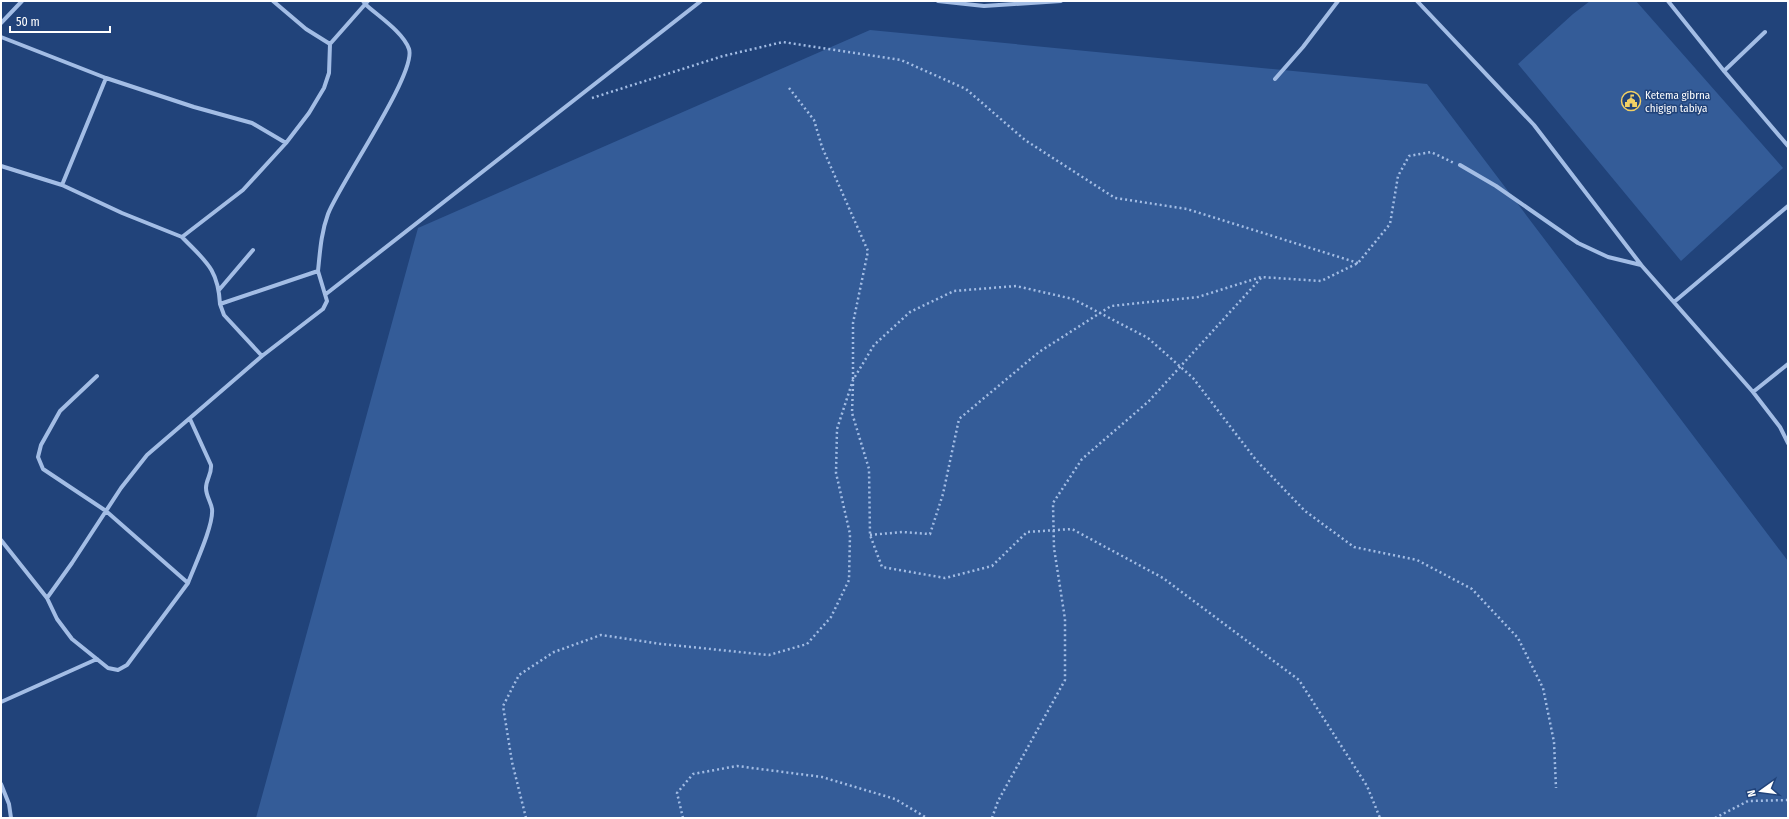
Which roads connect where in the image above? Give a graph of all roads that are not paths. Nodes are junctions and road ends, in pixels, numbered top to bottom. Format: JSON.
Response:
{"nodes":[{"id":1,"x":22,"y":1,"type":"edge"},
{"id":2,"x":273,"y":1,"type":"edge"},
{"id":3,"x":701,"y":1,"type":"edge"},
{"id":4,"x":938,"y":1,"type":"edge"},
{"id":5,"x":1061,"y":1,"type":"edge"},
{"id":6,"x":1338,"y":1,"type":"edge"},
{"id":7,"x":1417,"y":1,"type":"edge"},
{"id":8,"x":1668,"y":1,"type":"edge"},
{"id":9,"x":365,"y":2,"type":"edge"},
{"id":10,"x":1,"y":23,"type":"edge"},
{"id":11,"x":1765,"y":32,"type":"dead end"},
{"id":12,"x":1,"y":37,"type":"edge"},
{"id":13,"x":330,"y":44,"type":"junction"},
{"id":14,"x":1724,"y":71,"type":"junction"},
{"id":15,"x":106,"y":78,"type":"junction"},
{"id":16,"x":1275,"y":79,"type":"dead end"},
{"id":17,"x":286,"y":143,"type":"junction"},
{"id":18,"x":1788,"y":146,"type":"edge"},
{"id":19,"x":1460,"y":165,"type":"road end"},
{"id":20,"x":1,"y":166,"type":"edge"},
{"id":21,"x":62,"y":185,"type":"junction"},
{"id":22,"x":1788,"y":206,"type":"edge"},
{"id":23,"x":182,"y":237,"type":"junction"},
{"id":24,"x":253,"y":250,"type":"dead end"},
{"id":25,"x":1642,"y":266,"type":"junction"},
{"id":26,"x":318,"y":271,"type":"junction"},
{"id":27,"x":219,"y":290,"type":"junction"},
{"id":28,"x":326,"y":294,"type":"junction"},
{"id":29,"x":1674,"y":302,"type":"junction"},
{"id":30,"x":220,"y":304,"type":"junction"},
{"id":31,"x":262,"y":356,"type":"junction"},
{"id":32,"x":1788,"y":364,"type":"edge"},
{"id":33,"x":97,"y":376,"type":"dead end"},
{"id":34,"x":1753,"y":392,"type":"junction"},
{"id":35,"x":190,"y":419,"type":"junction"},
{"id":36,"x":1788,"y":443,"type":"edge"},
{"id":37,"x":106,"y":511,"type":"junction"},
{"id":38,"x":1,"y":540,"type":"edge"},
{"id":39,"x":188,"y":583,"type":"junction"},
{"id":40,"x":47,"y":598,"type":"junction"},
{"id":41,"x":98,"y":659,"type":"junction"},
{"id":42,"x":1,"y":702,"type":"edge"},
{"id":43,"x":1,"y":784,"type":"edge"},
{"id":44,"x":11,"y":818,"type":"edge"}],
"edges":[{"from":1,"to":10,"type":"street"},
{"from":2,"to":13,"type":"street"},
{"from":3,"to":28,"type":"street"},
{"from":4,"to":5,"type":"street"},
{"from":6,"to":16,"type":"street"},
{"from":7,"to":25,"type":"street"},
{"from":8,"to":14,"type":"street"},
{"from":9,"to":13,"type":"street"},
{"from":9,"to":26,"type":"street"},
{"from":11,"to":14,"type":"street"},
{"from":12,"to":15,"type":"street"},
{"from":13,"to":17,"type":"street"},
{"from":14,"to":18,"type":"street"},
{"from":15,"to":17,"type":"street"},
{"from":15,"to":21,"type":"street"},
{"from":17,"to":23,"type":"street"},
{"from":19,"to":25,"type":"street"},
{"from":20,"to":21,"type":"street"},
{"from":21,"to":23,"type":"street"},
{"from":22,"to":29,"type":"street"},
{"from":23,"to":27,"type":"street"},
{"from":24,"to":27,"type":"street"},
{"from":25,"to":29,"type":"street"},
{"from":26,"to":28,"type":"street"},
{"from":26,"to":30,"type":"street"},
{"from":27,"to":30,"type":"street"},
{"from":28,"to":31,"type":"street"},
{"from":29,"to":34,"type":"street"},
{"from":30,"to":31,"type":"street"},
{"from":31,"to":35,"type":"street"},
{"from":32,"to":34,"type":"street"},
{"from":33,"to":37,"type":"street"},
{"from":34,"to":36,"type":"street"},
{"from":35,"to":37,"type":"street"},
{"from":35,"to":39,"type":"street"},
{"from":37,"to":39,"type":"street"},
{"from":37,"to":40,"type":"street"},
{"from":38,"to":40,"type":"street"},
{"from":39,"to":41,"type":"street"},
{"from":40,"to":41,"type":"street"},
{"from":41,"to":42,"type":"street"},
{"from":43,"to":44,"type":"street"}]}
